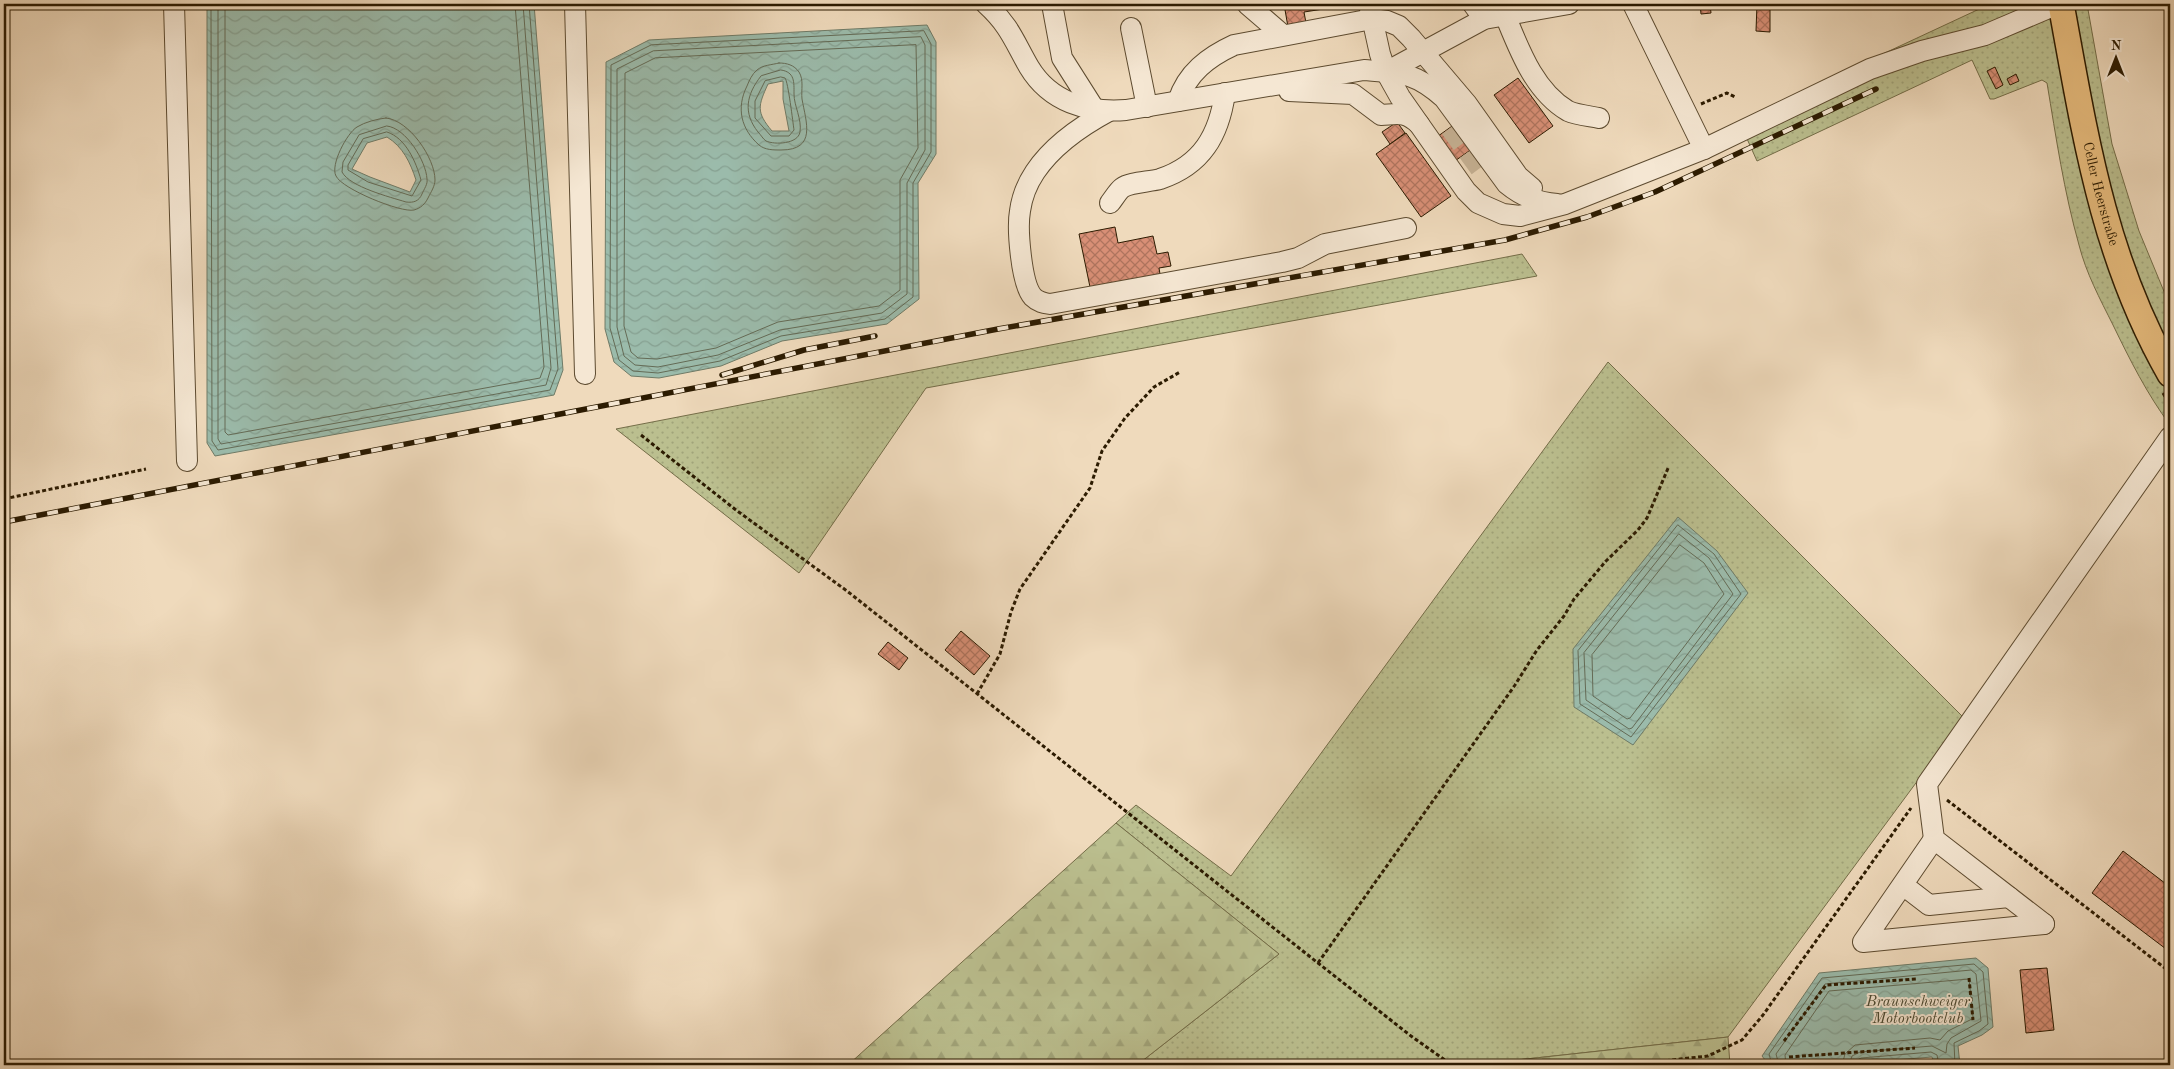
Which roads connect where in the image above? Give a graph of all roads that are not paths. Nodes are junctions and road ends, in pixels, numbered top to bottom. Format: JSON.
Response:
{"nodes":[{"id":1,"x":174,"y":4,"type":"edge"},
{"id":2,"x":575,"y":4,"type":"edge"},
{"id":3,"x":986,"y":4,"type":"edge"},
{"id":4,"x":1052,"y":4,"type":"edge"},
{"id":5,"x":1569,"y":4,"type":"edge"},
{"id":6,"x":1633,"y":4,"type":"edge"},
{"id":7,"x":2059,"y":4,"type":"edge"},
{"id":8,"x":1248,"y":5,"type":"dead end"},
{"id":9,"x":1370,"y":11,"type":"edge"},
{"id":10,"x":1478,"y":11,"type":"edge"},
{"id":11,"x":1505,"y":15,"type":"junction"},
{"id":12,"x":1131,"y":28,"type":"dead end"},
{"id":13,"x":1284,"y":35,"type":"junction"},
{"id":14,"x":1423,"y":52,"type":"junction"},
{"id":15,"x":1386,"y":72,"type":"junction"},
{"id":16,"x":1247,"y":89,"type":"junction"},
{"id":17,"x":1225,"y":93,"type":"junction"},
{"id":18,"x":1178,"y":101,"type":"junction"},
{"id":19,"x":1147,"y":106,"type":"junction"},
{"id":20,"x":1102,"y":111,"type":"junction"},
{"id":21,"x":1598,"y":118,"type":"dead end"},
{"id":22,"x":1420,"y":125,"type":"junction"},
{"id":23,"x":1444,"y":132,"type":"tunnel mouth"},
{"id":24,"x":1704,"y":150,"type":"junction"},
{"id":25,"x":1460,"y":166,"type":"dead end"},
{"id":26,"x":1484,"y":174,"type":"tunnel mouth"},
{"id":27,"x":1600,"y":192,"type":"junction"},
{"id":28,"x":1110,"y":203,"type":"dead end"},
{"id":29,"x":1566,"y":204,"type":"junction"},
{"id":30,"x":1520,"y":216,"type":"junction"},
{"id":31,"x":1406,"y":228,"type":"dead end"},
{"id":32,"x":585,"y":374,"type":"dead end"},
{"id":33,"x":2170,"y":374,"type":"edge"},
{"id":34,"x":2170,"y":437,"type":"edge"},
{"id":35,"x":187,"y":461,"type":"dead end"},
{"id":36,"x":1934,"y":839,"type":"junction"},
{"id":37,"x":1903,"y":885,"type":"junction"},
{"id":38,"x":2009,"y":897,"type":"junction"}],
"edges":[{"from":1,"to":35,"type":"lane"},
{"from":2,"to":32,"type":"lane"},
{"from":3,"to":20,"type":"lane"},
{"from":4,"to":20,"type":"lane"},
{"from":5,"to":11,"type":"lane"},
{"from":6,"to":24,"type":"lane"},
{"from":7,"to":24,"type":"lane"},
{"from":7,"to":33,"type":"main road","name":"Celler Heerstraße"},
{"from":8,"to":13,"type":"lane"},
{"from":9,"to":13,"type":"lane"},
{"from":9,"to":14,"type":"lane"},
{"from":9,"to":15,"type":"lane"},
{"from":10,"to":11,"type":"lane"},
{"from":10,"to":14,"type":"lane"},
{"from":11,"to":21,"type":"lane"},
{"from":12,"to":19,"type":"lane"},
{"from":13,"to":18,"type":"lane"},
{"from":14,"to":15,"type":"lane"},
{"from":14,"to":27,"type":"lane"},
{"from":15,"to":16,"type":"lane"},
{"from":15,"to":22,"type":"lane"},
{"from":15,"to":23,"type":"lane"},
{"from":15,"to":29,"type":"lane"},
{"from":16,"to":17,"type":"lane"},
{"from":16,"to":22,"type":"lane"},
{"from":17,"to":18,"type":"lane"},
{"from":17,"to":28,"type":"lane"},
{"from":18,"to":19,"type":"lane"},
{"from":19,"to":20,"type":"lane"},
{"from":20,"to":31,"type":"lane"},
{"from":22,"to":30,"type":"lane"},
{"from":24,"to":27,"type":"lane"},
{"from":25,"to":30,"type":"lane"},
{"from":26,"to":29,"type":"lane"},
{"from":27,"to":29,"type":"lane"},
{"from":29,"to":30,"type":"lane"},
{"from":34,"to":36,"type":"lane"},
{"from":36,"to":37,"type":"lane"},
{"from":36,"to":38,"type":"lane"},
{"from":37,"to":38,"type":"lane"},
{"from":37,"to":38,"type":"lane"}]}
